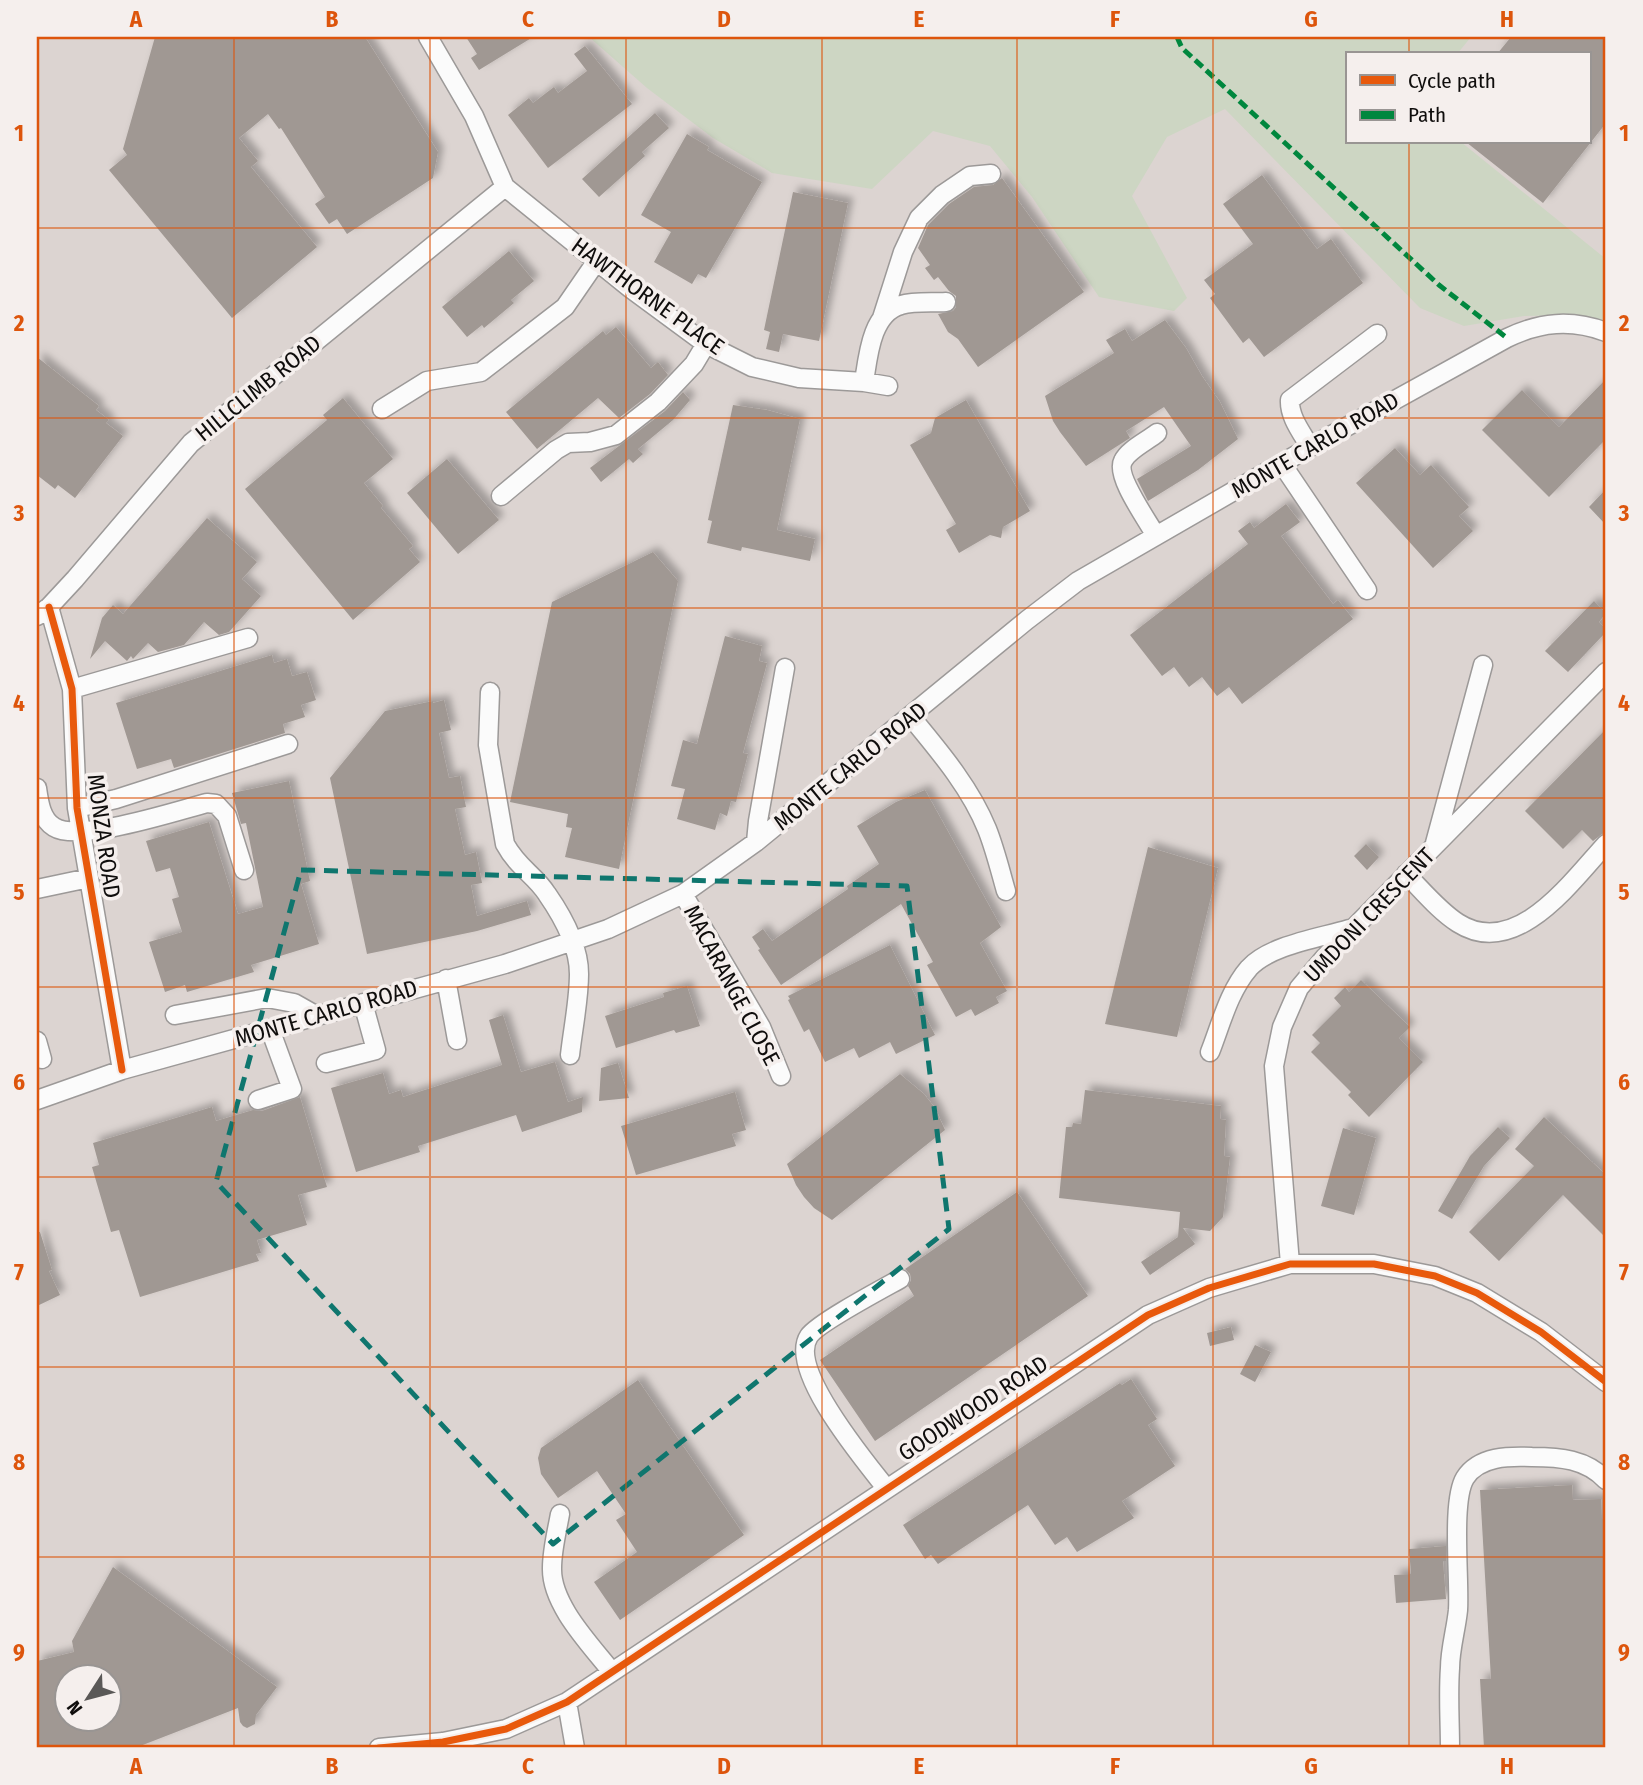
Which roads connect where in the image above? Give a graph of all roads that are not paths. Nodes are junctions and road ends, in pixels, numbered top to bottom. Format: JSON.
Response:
{"nodes":[{"id":1,"x":428,"y":37,"type":"edge"},
{"id":2,"x":991,"y":174,"type":"dead end"},
{"id":3,"x":505,"y":187,"type":"junction"},
{"id":4,"x":596,"y":262,"type":"junction"},
{"id":5,"x":946,"y":302,"type":"dead end"},
{"id":6,"x":883,"y":318,"type":"junction"},
{"id":7,"x":1606,"y":332,"type":"edge"},
{"id":8,"x":1377,"y":334,"type":"dead end"},
{"id":9,"x":706,"y":344,"type":"junction"},
{"id":10,"x":864,"y":382,"type":"junction"},
{"id":11,"x":888,"y":386,"type":"dead end"},
{"id":12,"x":382,"y":409,"type":"dead end"},
{"id":13,"x":1157,"y":433,"type":"dead end"},
{"id":14,"x":1310,"y":447,"type":"junction"},
{"id":15,"x":1282,"y":464,"type":"junction"},
{"id":16,"x":501,"y":496,"type":"dead end"},
{"id":17,"x":1156,"y":536,"type":"junction"},
{"id":18,"x":1367,"y":590,"type":"dead end"},
{"id":19,"x":43,"y":612,"type":"edge"},
{"id":20,"x":248,"y":638,"type":"dead end"},
{"id":21,"x":1483,"y":665,"type":"dead end"},
{"id":22,"x":785,"y":668,"type":"dead end"},
{"id":23,"x":1606,"y":672,"type":"edge"},
{"id":24,"x":72,"y":689,"type":"junction"},
{"id":25,"x":490,"y":692,"type":"dead end"},
{"id":26,"x":911,"y":717,"type":"junction"},
{"id":27,"x":288,"y":744,"type":"dead end"},
{"id":28,"x":37,"y":789,"type":"edge"},
{"id":29,"x":77,"y":808,"type":"junction"},
{"id":30,"x":81,"y":831,"type":"junction"},
{"id":31,"x":757,"y":842,"type":"junction"},
{"id":32,"x":1606,"y":844,"type":"edge"},
{"id":33,"x":1434,"y":847,"type":"junction"},
{"id":34,"x":244,"y":870,"type":"dead end"},
{"id":35,"x":1406,"y":874,"type":"junction"},
{"id":36,"x":89,"y":878,"type":"junction"},
{"id":37,"x":37,"y":888,"type":"edge"},
{"id":38,"x":1006,"y":891,"type":"dead end"},
{"id":39,"x":683,"y":894,"type":"junction"},
{"id":40,"x":1353,"y":929,"type":"junction"},
{"id":41,"x":572,"y":940,"type":"junction"},
{"id":42,"x":446,"y":979,"type":"junction"},
{"id":43,"x":363,"y":1003,"type":"junction"},
{"id":44,"x":175,"y":1015,"type":"dead end"},
{"id":45,"x":317,"y":1016,"type":"junction"},
{"id":46,"x":270,"y":1028,"type":"junction"},
{"id":47,"x":457,"y":1040,"type":"dead end"},
{"id":48,"x":37,"y":1041,"type":"edge"},
{"id":49,"x":1210,"y":1052,"type":"dead end"},
{"id":50,"x":570,"y":1055,"type":"dead end"},
{"id":51,"x":42,"y":1059,"type":"dead end"},
{"id":52,"x":326,"y":1063,"type":"dead end"},
{"id":53,"x":122,"y":1070,"type":"junction"},
{"id":54,"x":781,"y":1076,"type":"dead end"},
{"id":55,"x":37,"y":1100,"type":"edge"},
{"id":56,"x":258,"y":1100,"type":"dead end"},
{"id":57,"x":1290,"y":1264,"type":"junction"},
{"id":58,"x":900,"y":1279,"type":"dead end"},
{"id":59,"x":1606,"y":1382,"type":"edge"},
{"id":60,"x":1606,"y":1480,"type":"edge"},
{"id":61,"x":886,"y":1488,"type":"junction"},
{"id":62,"x":560,"y":1514,"type":"dead end"},
{"id":63,"x":612,"y":1672,"type":"junction"},
{"id":64,"x":567,"y":1702,"type":"junction"},
{"id":65,"x":379,"y":1748,"type":"edge"},
{"id":66,"x":575,"y":1748,"type":"edge"},
{"id":67,"x":1450,"y":1748,"type":"edge"}],
"edges":[{"from":1,"to":3,"type":"street"},
{"from":2,"to":6,"type":"street"},
{"from":3,"to":4,"type":"street","name":"HAWTHORNE PLACE"},
{"from":3,"to":19,"type":"street","name":"HILLCLIMB ROAD"},
{"from":4,"to":9,"type":"street","name":"HAWTHORNE PLACE"},
{"from":4,"to":12,"type":"street"},
{"from":5,"to":6,"type":"street"},
{"from":6,"to":10,"type":"street"},
{"from":7,"to":14,"type":"street","name":"MONTE CARLO ROAD"},
{"from":8,"to":14,"type":"street"},
{"from":9,"to":10,"type":"street","name":"HAWTHORNE PLACE"},
{"from":9,"to":16,"type":"street"},
{"from":10,"to":11,"type":"street","name":"HAWTHORNE PLACE"},
{"from":13,"to":17,"type":"street"},
{"from":14,"to":15,"type":"street","name":"MONTE CARLO ROAD"},
{"from":15,"to":17,"type":"street","name":"MONTE CARLO ROAD"},
{"from":15,"to":18,"type":"street"},
{"from":17,"to":26,"type":"street","name":"MONTE CARLO ROAD"},
{"from":19,"to":24,"type":"street","name":"MONZA ROAD"},
{"from":20,"to":24,"type":"street"},
{"from":21,"to":33,"type":"street"},
{"from":22,"to":31,"type":"street"},
{"from":23,"to":33,"type":"street","name":"UMDONI CRESCENT"},
{"from":24,"to":29,"type":"street","name":"MONZA ROAD"},
{"from":25,"to":41,"type":"street"},
{"from":26,"to":31,"type":"street","name":"MONTE CARLO ROAD"},
{"from":26,"to":38,"type":"street"},
{"from":27,"to":29,"type":"street"},
{"from":28,"to":30,"type":"street"},
{"from":29,"to":30,"type":"street","name":"MONZA ROAD"},
{"from":30,"to":34,"type":"street"},
{"from":30,"to":36,"type":"street","name":"MONZA ROAD"},
{"from":31,"to":39,"type":"street","name":"MONTE CARLO ROAD"},
{"from":32,"to":35,"type":"street"},
{"from":33,"to":35,"type":"street","name":"UMDONI CRESCENT"},
{"from":35,"to":40,"type":"street","name":"UMDONI CRESCENT"},
{"from":36,"to":37,"type":"street"},
{"from":36,"to":53,"type":"street","name":"MONZA ROAD"},
{"from":39,"to":41,"type":"street","name":"MONTE CARLO ROAD"},
{"from":39,"to":54,"type":"street","name":"MACARANGE CLOSE"},
{"from":40,"to":49,"type":"street"},
{"from":40,"to":57,"type":"street","name":"UMDONI CRESCENT"},
{"from":41,"to":42,"type":"street","name":"MONTE CARLO ROAD"},
{"from":41,"to":50,"type":"street"},
{"from":42,"to":43,"type":"street","name":"MONTE CARLO ROAD"},
{"from":42,"to":47,"type":"street"},
{"from":43,"to":45,"type":"street","name":"MONTE CARLO ROAD"},
{"from":43,"to":52,"type":"street"},
{"from":44,"to":45,"type":"street"},
{"from":45,"to":46,"type":"street","name":"MONTE CARLO ROAD"},
{"from":46,"to":53,"type":"street","name":"MONTE CARLO ROAD"},
{"from":46,"to":56,"type":"street"},
{"from":48,"to":51,"type":"street"},
{"from":53,"to":55,"type":"street","name":"MONTE CARLO ROAD"},
{"from":57,"to":59,"type":"street","name":"GOODWOOD ROAD"},
{"from":57,"to":61,"type":"street","name":"GOODWOOD ROAD"},
{"from":58,"to":61,"type":"street"},
{"from":60,"to":67,"type":"street"},
{"from":61,"to":63,"type":"street","name":"GOODWOOD ROAD"},
{"from":62,"to":63,"type":"street"},
{"from":63,"to":64,"type":"street","name":"GOODWOOD ROAD"},
{"from":64,"to":65,"type":"street","name":"GOODWOOD ROAD"},
{"from":64,"to":66,"type":"street"}]}
